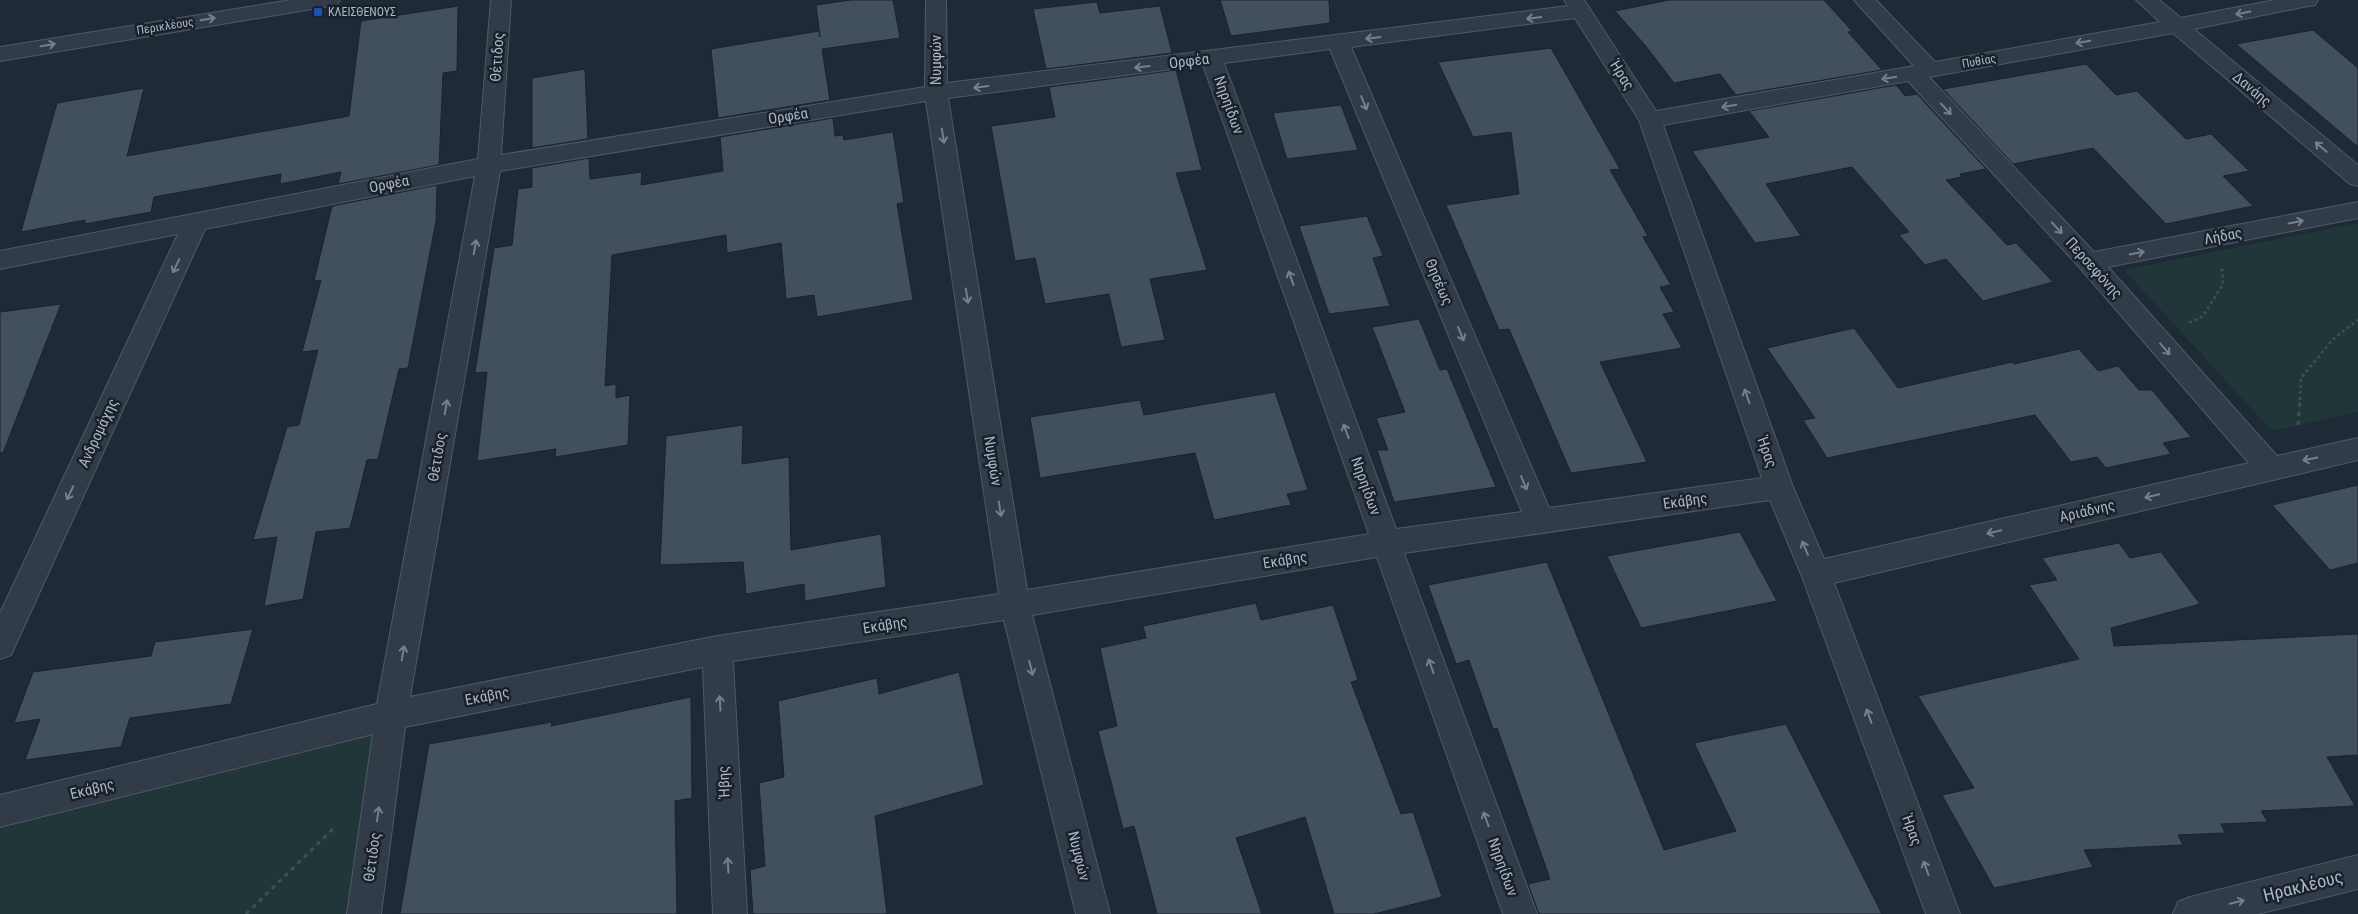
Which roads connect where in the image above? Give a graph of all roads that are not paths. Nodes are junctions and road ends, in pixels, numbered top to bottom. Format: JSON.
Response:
{"nodes":[{"id":1,"x":330,"y":0,"type":"edge"},
{"id":2,"x":500,"y":0,"type":"edge"},
{"id":3,"x":936,"y":0,"type":"edge"},
{"id":4,"x":1864,"y":0,"type":"edge"},
{"id":5,"x":2146,"y":0,"type":"edge"},
{"id":6,"x":2308,"y":0,"type":"edge"},
{"id":7,"x":1578,"y":6,"type":"edge"},
{"id":8,"x":2176,"y":26,"type":"junction"},
{"id":9,"x":1338,"y":42,"type":"junction"},
{"id":10,"x":0,"y":54,"type":"edge"},
{"id":11,"x":1212,"y":58,"type":"junction"},
{"id":12,"x":1921,"y":71,"type":"junction"},
{"id":13,"x":936,"y":92,"type":"junction"},
{"id":14,"x":1650,"y":120,"type":"junction"},
{"id":15,"x":490,"y":165,"type":"junction"},
{"id":16,"x":2358,"y":178,"type":"edge"},
{"id":17,"x":2358,"y":210,"type":"edge"},
{"id":18,"x":196,"y":222,"type":"junction"},
{"id":19,"x":0,"y":260,"type":"edge"},
{"id":20,"x":2089,"y":262,"type":"junction"},
{"id":21,"x":2358,"y":449,"type":"edge"},
{"id":22,"x":2270,"y":468,"type":"junction"},
{"id":23,"x":1779,"y":487,"type":"junction"},
{"id":24,"x":1541,"y":522,"type":"junction"},
{"id":25,"x":1386,"y":543,"type":"junction"},
{"id":26,"x":1816,"y":574,"type":"junction"},
{"id":27,"x":1015,"y":605,"type":"junction"},
{"id":28,"x":0,"y":644,"type":"edge"},
{"id":29,"x":717,"y":650,"type":"junction"},
{"id":30,"x":391,"y":716,"type":"junction"},
{"id":31,"x":0,"y":811,"type":"edge"},
{"id":32,"x":2358,"y":872,"type":"edge"},
{"id":33,"x":364,"y":914,"type":"edge"},
{"id":34,"x":730,"y":914,"type":"edge"},
{"id":35,"x":1093,"y":914,"type":"edge"},
{"id":36,"x":1520,"y":914,"type":"edge"},
{"id":37,"x":1942,"y":914,"type":"edge"},
{"id":38,"x":2190,"y":914,"type":"edge"}],
"edges":[{"from":10,"to":1,"type":"street","name":"Περικλέους","one_way":true},
{"from":2,"to":15,"type":"street","name":"Θέτιδος"},
{"from":3,"to":13,"type":"street","name":"Νυμφών"},
{"from":4,"to":12,"type":"street","name":"Περσεφόνης"},
{"from":5,"to":8,"type":"street","name":"Δανάης"},
{"from":6,"to":8,"type":"street","name":"Πυθίας","one_way":true},
{"from":7,"to":9,"type":"street","name":"Ορφέα","one_way":true},
{"from":7,"to":14,"type":"street","name":"Ήρας"},
{"from":8,"to":12,"type":"street","name":"Πυθίας","one_way":true},
{"from":16,"to":8,"type":"street","name":"Δανάης","one_way":true},
{"from":9,"to":11,"type":"street","name":"Ορφέα"},
{"from":9,"to":24,"type":"street","name":"Θησέως","one_way":true},
{"from":11,"to":13,"type":"street","name":"Ορφέα","one_way":true},
{"from":25,"to":11,"type":"street","name":"Νηρηίδων","one_way":true},
{"from":12,"to":14,"type":"street","name":"Πυθίας","one_way":true},
{"from":12,"to":20,"type":"street","name":"Περσεφόνης","one_way":true},
{"from":13,"to":15,"type":"street","name":"Ορφέα"},
{"from":13,"to":27,"type":"street","name":"Νυμφών","one_way":true},
{"from":23,"to":14,"type":"street","name":"Ήρας","one_way":true},
{"from":15,"to":18,"type":"street","name":"Ορφέα"},
{"from":30,"to":15,"type":"street","name":"Θέτιδος","one_way":true},
{"from":20,"to":17,"type":"street","name":"Λήδας","one_way":true},
{"from":18,"to":19,"type":"street","name":"Ορφέα"},
{"from":18,"to":28,"type":"street","name":"Ανδρομάχης","one_way":true},
{"from":20,"to":22,"type":"street","name":"Περσεφόνης","one_way":true},
{"from":21,"to":22,"type":"street","name":"Αριάδνης","one_way":true},
{"from":22,"to":26,"type":"street","name":"Αριάδνης","one_way":true},
{"from":23,"to":24,"type":"street","name":"Εκάβης"},
{"from":26,"to":23,"type":"street","name":"Ήρας","one_way":true},
{"from":24,"to":25,"type":"street","name":"Εκάβης"},
{"from":25,"to":27,"type":"street","name":"Εκάβης"},
{"from":36,"to":25,"type":"street","name":"Νηρηίδων","one_way":true},
{"from":37,"to":26,"type":"street","name":"Ήρας","one_way":true},
{"from":27,"to":29,"type":"street","name":"Εκάβης"},
{"from":27,"to":35,"type":"street","name":"Νυμφών","one_way":true},
{"from":29,"to":30,"type":"street","name":"Εκάβης"},
{"from":34,"to":29,"type":"street","name":"Ήβης","one_way":true},
{"from":30,"to":31,"type":"street","name":"Εκάβης"},
{"from":33,"to":30,"type":"street","name":"Θέτιδος","one_way":true},
{"from":38,"to":32,"type":"street","name":"Ηρακλέους","one_way":true}]}
